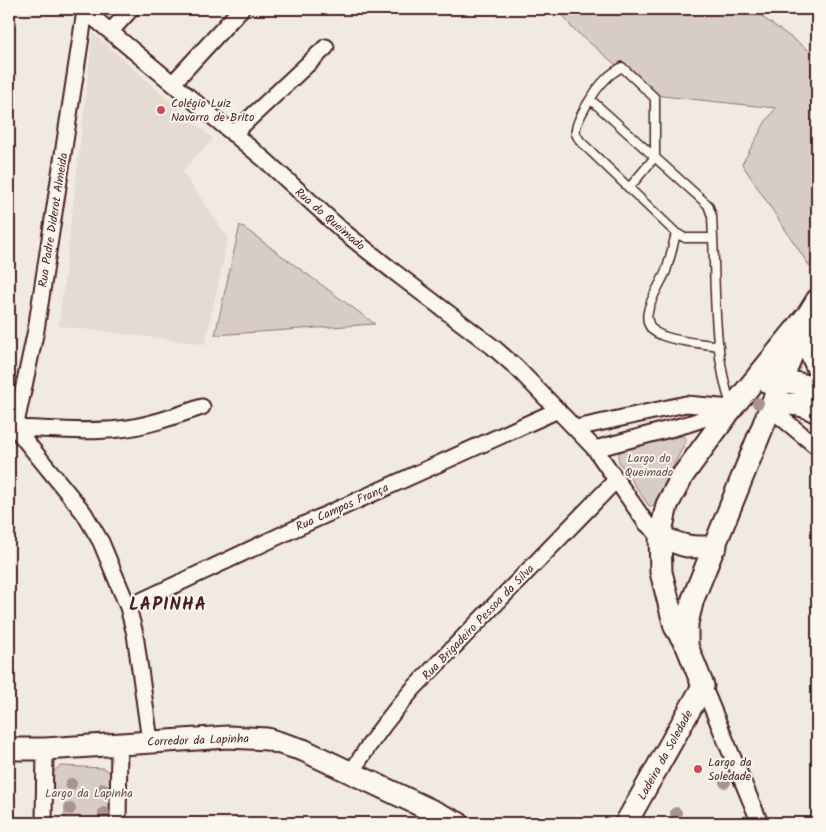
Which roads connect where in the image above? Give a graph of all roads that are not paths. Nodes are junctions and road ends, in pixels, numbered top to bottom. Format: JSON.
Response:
{"nodes":[{"id":1,"x":131,"y":9,"type":"edge"},
{"id":2,"x":240,"y":9,"type":"edge"},
{"id":3,"x":84,"y":10,"type":"edge"},
{"id":4,"x":110,"y":31,"type":"junction"},
{"id":5,"x":326,"y":46,"type":"dead end"},
{"id":6,"x":173,"y":83,"type":"junction"},
{"id":7,"x":591,"y":100,"type":"junction"},
{"id":8,"x":233,"y":134,"type":"junction"},
{"id":9,"x":655,"y":157,"type":"junction"},
{"id":10,"x":628,"y":188,"type":"junction"},
{"id":11,"x":676,"y":233,"type":"junction"},
{"id":12,"x":713,"y":238,"type":"junction"},
{"id":13,"x":813,"y":307,"type":"edge"},
{"id":14,"x":719,"y":346,"type":"junction"},
{"id":15,"x":817,"y":367,"type":"edge"},
{"id":16,"x":781,"y":381,"type":"junction"},
{"id":17,"x":817,"y":389,"type":"edge"},
{"id":18,"x":202,"y":407,"type":"dead end"},
{"id":19,"x":732,"y":408,"type":"junction"},
{"id":20,"x":771,"y":409,"type":"junction"},
{"id":21,"x":558,"y":410,"type":"junction"},
{"id":22,"x":817,"y":412,"type":"edge"},
{"id":23,"x":12,"y":424,"type":"edge"},
{"id":24,"x":576,"y":428,"type":"junction"},
{"id":25,"x":762,"y":433,"type":"junction"},
{"id":26,"x":817,"y":447,"type":"edge"},
{"id":27,"x":595,"y":449,"type":"junction"},
{"id":28,"x":616,"y":480,"type":"junction"},
{"id":29,"x":660,"y":536,"type":"junction"},
{"id":30,"x":716,"y":546,"type":"junction"},
{"id":31,"x":128,"y":607,"type":"junction"},
{"id":32,"x":687,"y":646,"type":"junction"},
{"id":33,"x":703,"y":686,"type":"junction"},
{"id":34,"x":150,"y":741,"type":"junction"},
{"id":35,"x":119,"y":743,"type":"junction"},
{"id":36,"x":9,"y":749,"type":"edge"},
{"id":37,"x":45,"y":749,"type":"junction"},
{"id":38,"x":351,"y":773,"type":"junction"},
{"id":39,"x":758,"y":816,"type":"edge"},
{"id":40,"x":44,"y":823,"type":"edge"},
{"id":41,"x":118,"y":823,"type":"edge"},
{"id":42,"x":458,"y":823,"type":"edge"},
{"id":43,"x":626,"y":823,"type":"edge"}],
"edges":[{"from":1,"to":4,"type":"street"},
{"from":2,"to":6,"type":"street"},
{"from":3,"to":4,"type":"street","name":"Rua do Queimado"},
{"from":3,"to":23,"type":"street","name":"Rua Padre Diderot Almeida"},
{"from":4,"to":6,"type":"street","name":"Rua do Queimado"},
{"from":5,"to":8,"type":"street"},
{"from":6,"to":8,"type":"street","name":"Rua do Queimado"},
{"from":7,"to":9,"type":"lane"},
{"from":7,"to":9,"type":"lane"},
{"from":7,"to":10,"type":"lane"},
{"from":8,"to":21,"type":"street","name":"Rua do Queimado"},
{"from":9,"to":10,"type":"lane"},
{"from":9,"to":12,"type":"lane"},
{"from":10,"to":11,"type":"lane"},
{"from":11,"to":12,"type":"lane"},
{"from":11,"to":14,"type":"lane"},
{"from":12,"to":14,"type":"lane"},
{"from":13,"to":15,"type":"main road"},
{"from":13,"to":16,"type":"main road"},
{"from":13,"to":19,"type":"main road"},
{"from":14,"to":19,"type":"lane"},
{"from":16,"to":17,"type":"main road"},
{"from":16,"to":19,"type":"main road"},
{"from":16,"to":20,"type":"main road"},
{"from":18,"to":23,"type":"street"},
{"from":19,"to":24,"type":"street"},
{"from":19,"to":25,"type":"main road"},
{"from":19,"to":27,"type":"street"},
{"from":19,"to":29,"type":"main road"},
{"from":20,"to":22,"type":"main road"},
{"from":20,"to":25,"type":"main road"},
{"from":20,"to":26,"type":"street"},
{"from":21,"to":24,"type":"street","name":"Rua do Queimado"},
{"from":21,"to":31,"type":"street","name":"Rua Campos França"},
{"from":23,"to":31,"type":"street"},
{"from":24,"to":27,"type":"street"},
{"from":25,"to":30,"type":"main road"},
{"from":27,"to":28,"type":"street"},
{"from":28,"to":29,"type":"street"},
{"from":28,"to":38,"type":"street","name":"Rua Brigadeiro Pessoa da Silva"},
{"from":29,"to":30,"type":"main road"},
{"from":29,"to":32,"type":"main road"},
{"from":30,"to":32,"type":"main road"},
{"from":31,"to":34,"type":"street"},
{"from":32,"to":33,"type":"main road"},
{"from":33,"to":39,"type":"street"},
{"from":33,"to":43,"type":"main road","name":"Ladeira da Soledade"},
{"from":34,"to":35,"type":"main road","name":"Corredor da Lapinha"},
{"from":34,"to":38,"type":"main road","name":"Corredor da Lapinha"},
{"from":35,"to":37,"type":"main road","name":"Corredor da Lapinha"},
{"from":35,"to":41,"type":"street"},
{"from":36,"to":37,"type":"main road","name":"Corredor da Lapinha"},
{"from":37,"to":40,"type":"street"},
{"from":38,"to":42,"type":"main road","name":"Corredor da Lapinha"}]}
